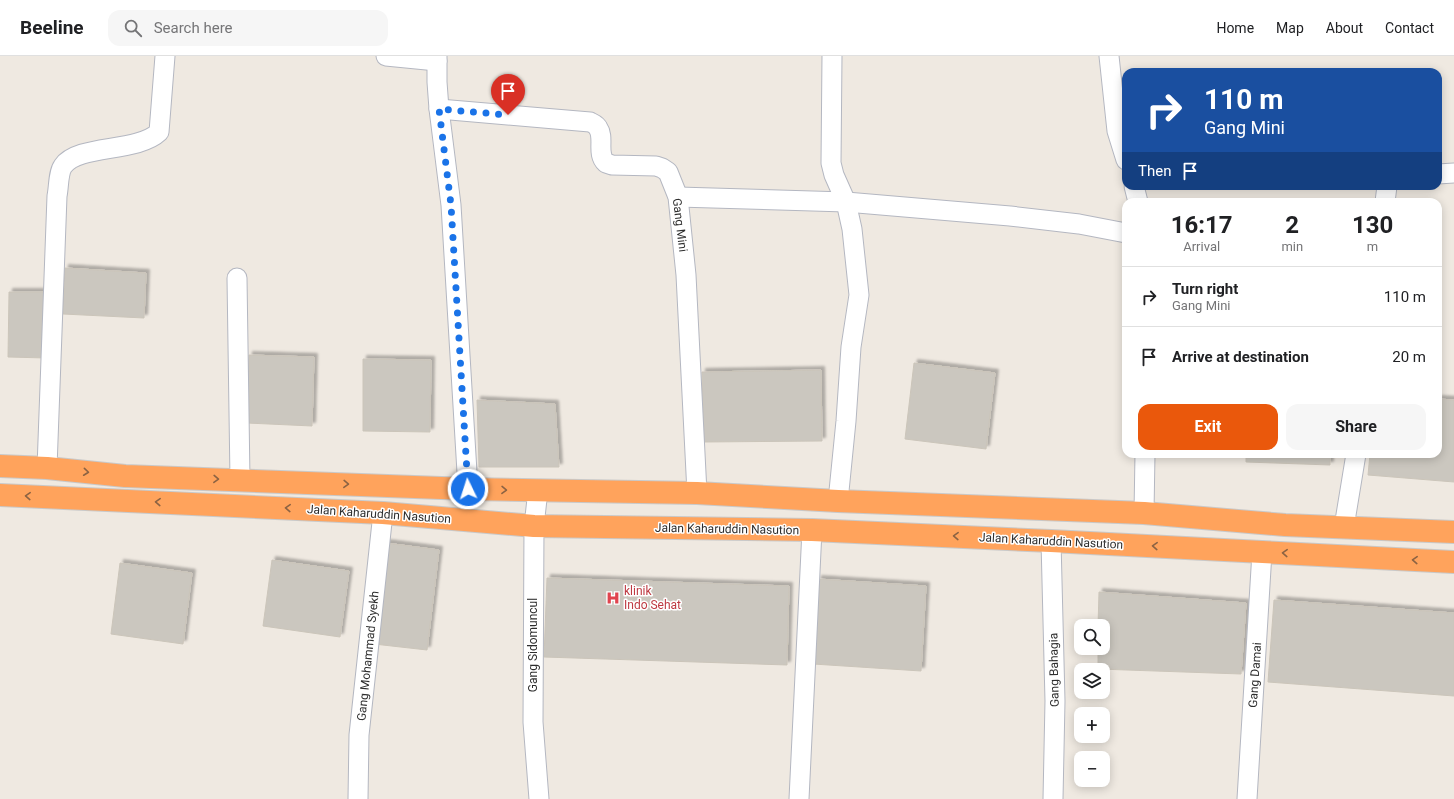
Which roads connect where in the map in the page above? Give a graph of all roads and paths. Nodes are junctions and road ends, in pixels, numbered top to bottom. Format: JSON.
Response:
{"nodes":[{"id":1,"x":165,"y":56,"type":"edge"},
{"id":2,"x":386,"y":56,"type":"edge"},
{"id":3,"x":832,"y":56,"type":"edge"},
{"id":4,"x":1109,"y":56,"type":"edge"},
{"id":5,"x":437,"y":58,"type":"edge"},
{"id":6,"x":439,"y":109,"type":"junction"},
{"id":7,"x":1122,"y":147,"type":"edge"},
{"id":8,"x":1454,"y":173,"type":"edge"},
{"id":9,"x":1442,"y":174,"type":"edge"},
{"id":10,"x":678,"y":197,"type":"junction"},
{"id":11,"x":846,"y":202,"type":"junction"},
{"id":12,"x":1122,"y":233,"type":"edge"},
{"id":13,"x":237,"y":278,"type":"dead end"},
{"id":14,"x":1145,"y":458,"type":"edge"},
{"id":15,"x":1355,"y":458,"type":"edge"},
{"id":16,"x":0,"y":466,"type":"edge"},
{"id":17,"x":47,"y":468,"type":"junction"},
{"id":18,"x":240,"y":480,"type":"junction"},
{"id":19,"x":468,"y":489,"type":"junction"},
{"id":20,"x":538,"y":490,"type":"junction"},
{"id":21,"x":697,"y":493,"type":"junction"},
{"id":22,"x":0,"y":495,"type":"edge"},
{"id":23,"x":838,"y":501,"type":"junction"},
{"id":24,"x":383,"y":513,"type":"junction"},
{"id":25,"x":1144,"y":513,"type":"junction"},
{"id":26,"x":534,"y":526,"type":"junction"},
{"id":27,"x":1344,"y":527,"type":"junction"},
{"id":28,"x":812,"y":530,"type":"junction"},
{"id":29,"x":1454,"y":532,"type":"edge"},
{"id":30,"x":1051,"y":540,"type":"junction"},
{"id":31,"x":1262,"y":552,"type":"junction"},
{"id":32,"x":1454,"y":562,"type":"edge"},
{"id":33,"x":358,"y":799,"type":"edge"},
{"id":34,"x":539,"y":799,"type":"edge"},
{"id":35,"x":799,"y":799,"type":"edge"},
{"id":36,"x":1053,"y":799,"type":"edge"},
{"id":37,"x":1247,"y":799,"type":"edge"}],
"edges":[{"from":1,"to":17,"type":"street"},
{"from":2,"to":5,"type":"street"},
{"from":3,"to":11,"type":"street"},
{"from":4,"to":7,"type":"street"},
{"from":5,"to":6,"type":"street"},
{"from":6,"to":10,"type":"street","name":"Gang Mini"},
{"from":6,"to":19,"type":"street"},
{"from":8,"to":9,"type":"street"},
{"from":10,"to":11,"type":"street"},
{"from":10,"to":21,"type":"street","name":"Gang Mini"},
{"from":11,"to":12,"type":"street"},
{"from":11,"to":23,"type":"street"},
{"from":13,"to":18,"type":"street"},
{"from":14,"to":25,"type":"street"},
{"from":15,"to":27,"type":"street"},
{"from":16,"to":17,"type":"highway"},
{"from":17,"to":18,"type":"highway","one_way":true},
{"from":18,"to":19,"type":"highway","one_way":true},
{"from":19,"to":20,"type":"highway","one_way":true},
{"from":20,"to":21,"type":"highway"},
{"from":20,"to":26,"type":"street","name":"Gang Sidomuncul"},
{"from":21,"to":23,"type":"highway"},
{"from":24,"to":22,"type":"highway","name":"Jalan Kaharuddin Nasution","one_way":true},
{"from":23,"to":25,"type":"highway"},
{"from":24,"to":26,"type":"highway","name":"Jalan Kaharuddin Nasution"},
{"from":24,"to":33,"type":"street","name":"Gang Mohammad Syekh"},
{"from":25,"to":27,"type":"highway"},
{"from":26,"to":28,"type":"highway","name":"Jalan Kaharuddin Nasution"},
{"from":26,"to":34,"type":"street","name":"Gang Sidomuncul"},
{"from":27,"to":29,"type":"highway"},
{"from":30,"to":28,"type":"highway","name":"Jalan Kaharuddin Nasution","one_way":true},
{"from":28,"to":35,"type":"street"},
{"from":31,"to":30,"type":"highway","name":"Jalan Kaharuddin Nasution","one_way":true},
{"from":30,"to":36,"type":"street","name":"Gang Bahagia"},
{"from":32,"to":31,"type":"highway","name":"Jalan Kaharuddin Nasution","one_way":true},
{"from":31,"to":37,"type":"street","name":"Gang Damai"}]}
